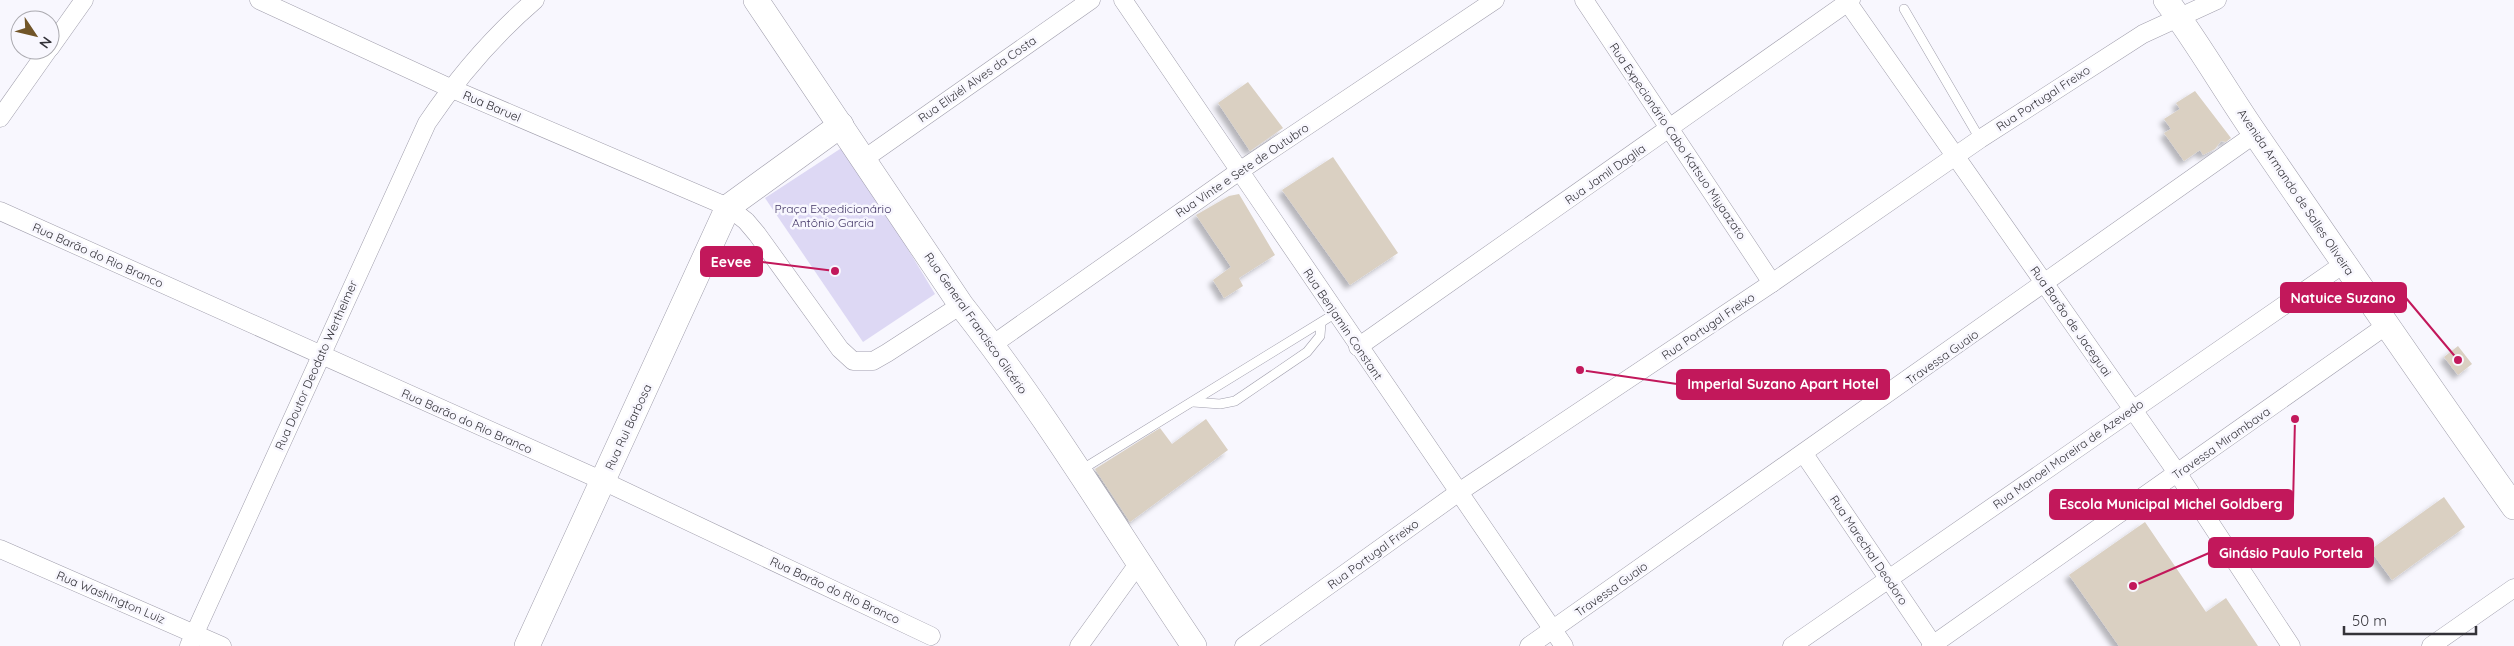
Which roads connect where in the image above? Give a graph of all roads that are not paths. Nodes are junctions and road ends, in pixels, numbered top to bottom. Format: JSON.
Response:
{"nodes":[{"id":1,"x":84,"y":0,"type":"edge"},
{"id":2,"x":258,"y":0,"type":"edge"},
{"id":3,"x":535,"y":0,"type":"edge"},
{"id":4,"x":756,"y":0,"type":"edge"},
{"id":5,"x":1091,"y":0,"type":"edge"},
{"id":6,"x":1123,"y":0,"type":"edge"},
{"id":7,"x":1495,"y":0,"type":"edge"},
{"id":8,"x":1584,"y":0,"type":"edge"},
{"id":9,"x":2217,"y":0,"type":"edge"},
{"id":10,"x":1848,"y":1,"type":"edge"},
{"id":11,"x":2172,"y":9,"type":"edge"},
{"id":12,"x":1904,"y":10,"type":"dead end"},
{"id":13,"x":60,"y":34,"type":"edge"},
{"id":14,"x":41,"y":60,"type":"edge"},
{"id":15,"x":450,"y":88,"type":"junction"},
{"id":16,"x":0,"y":118,"type":"edge"},
{"id":17,"x":841,"y":125,"type":"junction"},
{"id":18,"x":1670,"y":127,"type":"junction"},
{"id":19,"x":2255,"y":134,"type":"junction"},
{"id":20,"x":1980,"y":138,"type":"junction"},
{"id":21,"x":1955,"y":156,"type":"junction"},
{"id":22,"x":864,"y":159,"type":"junction"},
{"id":23,"x":1238,"y":172,"type":"junction"},
{"id":24,"x":728,"y":207,"type":"junction"},
{"id":25,"x":0,"y":211,"type":"edge"},
{"id":26,"x":2345,"y":263,"type":"junction"},
{"id":27,"x":1772,"y":283,"type":"junction"},
{"id":28,"x":2045,"y":284,"type":"junction"},
{"id":29,"x":962,"y":305,"type":"junction"},
{"id":30,"x":1336,"y":313,"type":"junction"},
{"id":31,"x":1321,"y":323,"type":"junction"},
{"id":32,"x":2386,"y":325,"type":"junction"},
{"id":33,"x":992,"y":345,"type":"junction"},
{"id":34,"x":1358,"y":347,"type":"junction"},
{"id":35,"x":320,"y":356,"type":"junction"},
{"id":36,"x":1193,"y":402,"type":"junction"},
{"id":37,"x":2133,"y":410,"type":"junction"},
{"id":38,"x":1804,"y":454,"type":"junction"},
{"id":39,"x":1078,"y":471,"type":"junction"},
{"id":40,"x":2178,"y":474,"type":"junction"},
{"id":41,"x":603,"y":481,"type":"junction"},
{"id":42,"x":1459,"y":492,"type":"junction"},
{"id":43,"x":2514,"y":507,"type":"edge"},
{"id":44,"x":0,"y":549,"type":"edge"},
{"id":45,"x":1138,"y":564,"type":"junction"},
{"id":46,"x":1889,"y":579,"type":"junction"},
{"id":47,"x":2514,"y":588,"type":"edge"},
{"id":48,"x":1553,"y":630,"type":"junction"},
{"id":49,"x":932,"y":636,"type":"dead end"},
{"id":50,"x":192,"y":640,"type":"edge"},
{"id":51,"x":222,"y":646,"type":"edge"},
{"id":52,"x":528,"y":646,"type":"edge"},
{"id":53,"x":1079,"y":646,"type":"edge"},
{"id":54,"x":1194,"y":646,"type":"edge"},
{"id":55,"x":1244,"y":646,"type":"edge"},
{"id":56,"x":1529,"y":646,"type":"edge"},
{"id":57,"x":1564,"y":646,"type":"edge"},
{"id":58,"x":1792,"y":646,"type":"edge"},
{"id":59,"x":1933,"y":646,"type":"edge"},
{"id":60,"x":2290,"y":646,"type":"edge"},
{"id":61,"x":2431,"y":646,"type":"edge"}],
"edges":[{"from":1,"to":13,"type":"street"},
{"from":2,"to":15,"type":"street","name":"Rua Baruel"},
{"from":3,"to":15,"type":"street","name":"Rua Doutor Deodato Wertheimer"},
{"from":4,"to":17,"type":"main road","name":"Rua General Francisco Glicério"},
{"from":5,"to":22,"type":"street","name":"Rua Eliziél Alves da Costa"},
{"from":6,"to":23,"type":"street","name":"Rua Benjamin Constant"},
{"from":7,"to":23,"type":"street","name":"Rua Vinte e Sete de Outubro"},
{"from":8,"to":18,"type":"street","name":"Rua Expecionário Cabo Katsuo Miyaazato"},
{"from":9,"to":11,"type":"street","name":"Rua Portugal Freixo"},
{"from":10,"to":18,"type":"street","name":"Rua Jamil Daglia"},
{"from":10,"to":21,"type":"street","name":"Rua Barão de Jaceguai"},
{"from":11,"to":19,"type":"main road","name":"Avenida Armando de Salles Oliveira"},
{"from":11,"to":20,"type":"street","name":"Rua Portugal Freixo"},
{"from":12,"to":20,"type":"lane"},
{"from":14,"to":16,"type":"street"},
{"from":15,"to":24,"type":"street","name":"Rua Baruel"},
{"from":15,"to":35,"type":"street","name":"Rua Doutor Deodato Wertheimer"},
{"from":17,"to":22,"type":"main road","name":"Rua General Francisco Glicério"},
{"from":17,"to":24,"type":"main road"},
{"from":18,"to":27,"type":"street","name":"Rua Expecionário Cabo Katsuo Miyaazato"},
{"from":18,"to":34,"type":"street","name":"Rua Jamil Daglia"},
{"from":19,"to":26,"type":"main road","name":"Avenida Armando de Salles Oliveira"},
{"from":19,"to":28,"type":"street","name":"Travessa Guaio"},
{"from":20,"to":21,"type":"street","name":"Rua Portugal Freixo"},
{"from":21,"to":27,"type":"street","name":"Rua Portugal Freixo"},
{"from":21,"to":28,"type":"street","name":"Rua Barão de Jaceguai"},
{"from":22,"to":29,"type":"main road","name":"Rua General Francisco Glicério"},
{"from":23,"to":30,"type":"street","name":"Rua Benjamin Constant"},
{"from":23,"to":33,"type":"street","name":"Rua Vinte e Sete de Outubro"},
{"from":24,"to":29,"type":"street"},
{"from":24,"to":41,"type":"main road","name":"Rua Rui Barbosa"},
{"from":25,"to":35,"type":"street","name":"Rua Barão do Rio Branco"},
{"from":26,"to":32,"type":"main road","name":"Avenida Armando de Salles Oliveira"},
{"from":26,"to":37,"type":"street","name":"Rua Manoel Moreira de Azevedo"},
{"from":27,"to":42,"type":"street","name":"Rua Portugal Freixo"},
{"from":28,"to":37,"type":"street","name":"Rua Barão de Jaceguai"},
{"from":28,"to":38,"type":"street","name":"Travessa Guaio"},
{"from":29,"to":33,"type":"main road","name":"Rua General Francisco Glicério"},
{"from":30,"to":31,"type":"lane"},
{"from":30,"to":34,"type":"street","name":"Rua Benjamin Constant"},
{"from":31,"to":36,"type":"lane"},
{"from":31,"to":36,"type":"lane"},
{"from":32,"to":40,"type":"street","name":"Travessa Mirambava"},
{"from":32,"to":43,"type":"main road","name":"Avenida Armando de Salles Oliveira"},
{"from":33,"to":39,"type":"main road","name":"Rua General Francisco Glicério"},
{"from":34,"to":42,"type":"street","name":"Rua Benjamin Constant"},
{"from":35,"to":41,"type":"street","name":"Rua Barão do Rio Branco"},
{"from":35,"to":50,"type":"street","name":"Rua Doutor Deodato Wertheimer"},
{"from":36,"to":39,"type":"lane"},
{"from":37,"to":40,"type":"street","name":"Rua Barão de Jaceguai"},
{"from":37,"to":46,"type":"street","name":"Rua Manoel Moreira de Azevedo"},
{"from":38,"to":46,"type":"street","name":"Rua Marechal Deodoro"},
{"from":38,"to":48,"type":"street","name":"Travessa Guaio"},
{"from":39,"to":45,"type":"main road","name":"Rua General Francisco Glicério"},
{"from":40,"to":59,"type":"street","name":"Travessa Mirambava"},
{"from":40,"to":60,"type":"street","name":"Rua Barão de Jaceguai"},
{"from":41,"to":49,"type":"street","name":"Rua Barão do Rio Branco"},
{"from":41,"to":52,"type":"main road","name":"Rua Rui Barbosa"},
{"from":42,"to":48,"type":"street","name":"Rua Benjamin Constant"},
{"from":42,"to":55,"type":"street","name":"Rua Portugal Freixo"},
{"from":44,"to":50,"type":"street","name":"Rua Washington Luiz"},
{"from":45,"to":53,"type":"street"},
{"from":45,"to":54,"type":"main road","name":"Rua General Francisco Glicério"},
{"from":46,"to":58,"type":"street","name":"Rua Manoel Moreira de Azevedo"},
{"from":46,"to":59,"type":"street","name":"Rua Marechal Deodoro"},
{"from":47,"to":61,"type":"street"},
{"from":48,"to":56,"type":"street","name":"Travessa Guaio"},
{"from":48,"to":57,"type":"street","name":"Rua Benjamin Constant"},
{"from":50,"to":51,"type":"street","name":"Rua Washington Luiz"}]}
